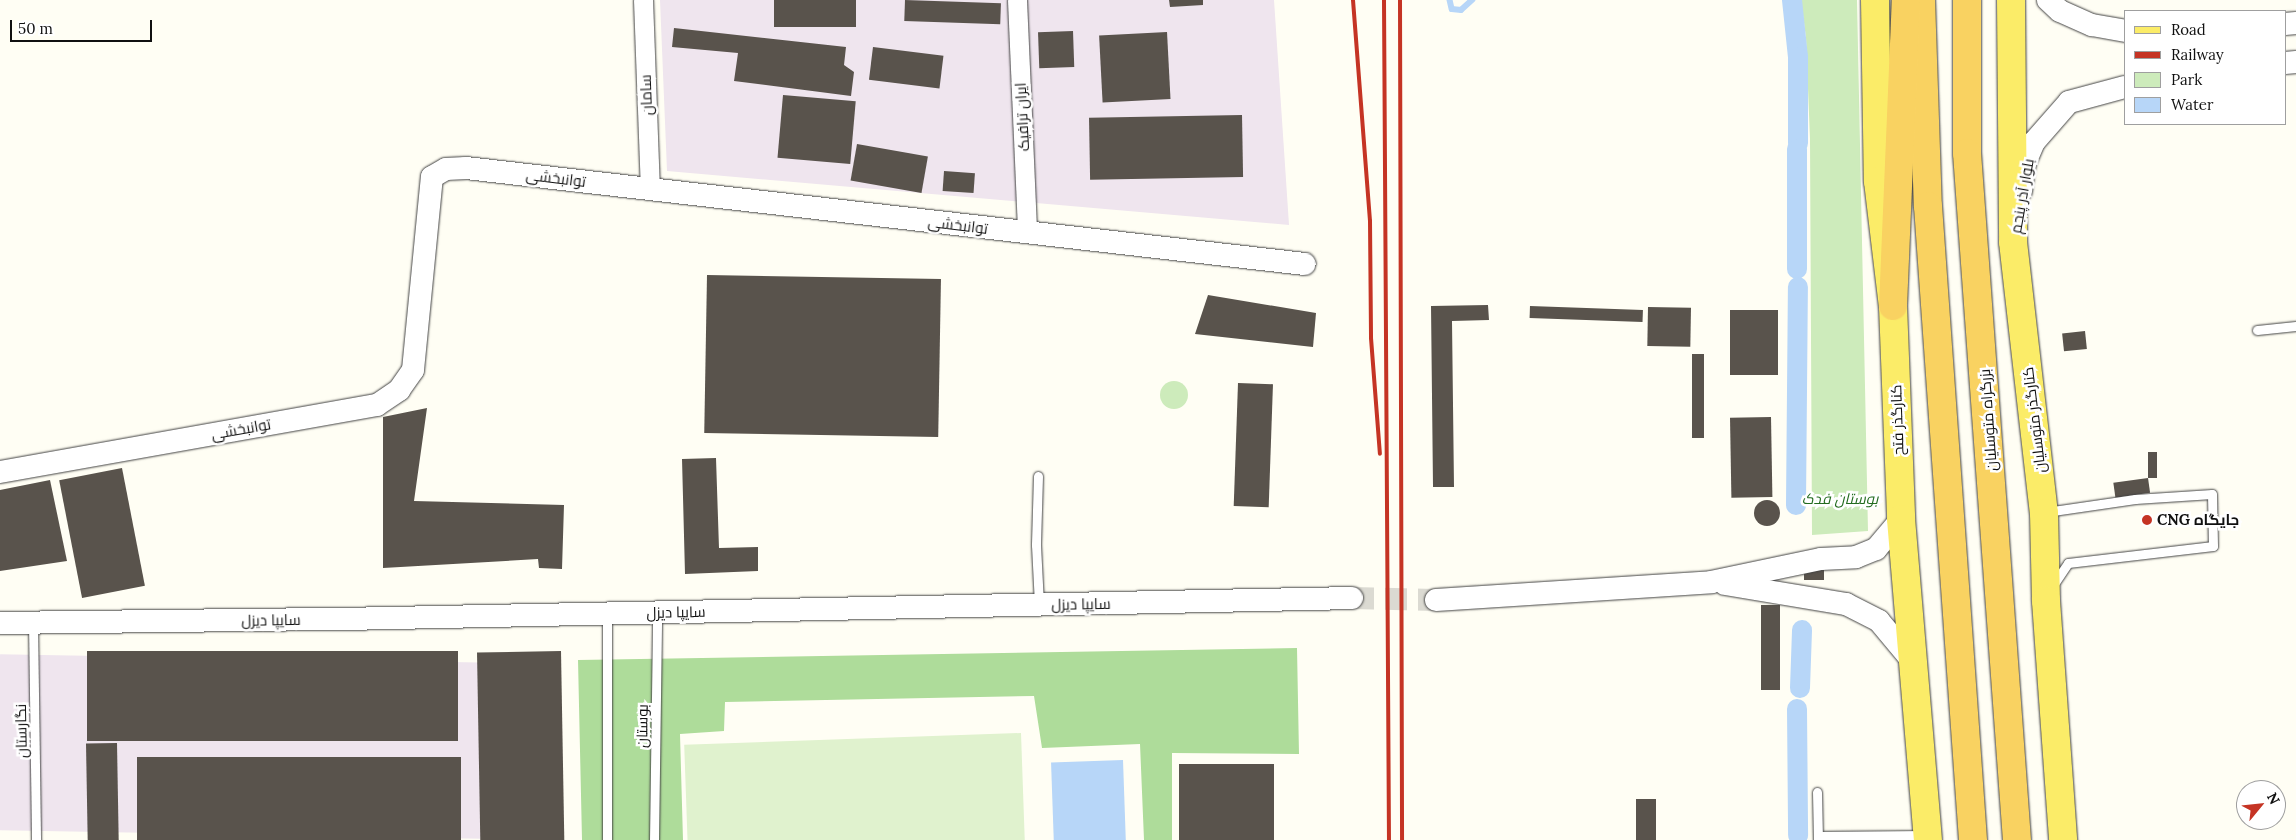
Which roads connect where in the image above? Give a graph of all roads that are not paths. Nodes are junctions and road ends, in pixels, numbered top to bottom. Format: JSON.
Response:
{"nodes":[{"id":1,"x":643,"y":0,"type":"edge"},
{"id":2,"x":1017,"y":0,"type":"edge"},
{"id":3,"x":1875,"y":0,"type":"edge"},
{"id":4,"x":1906,"y":0,"type":"edge"},
{"id":5,"x":1921,"y":0,"type":"edge"},
{"id":6,"x":1967,"y":0,"type":"edge"},
{"id":7,"x":2011,"y":0,"type":"edge"},
{"id":8,"x":2048,"y":0,"type":"edge"},
{"id":9,"x":2124,"y":31,"type":"edge"},
{"id":10,"x":2124,"y":87,"type":"edge"},
{"id":11,"x":650,"y":189,"type":"junction"},
{"id":12,"x":1027,"y":234,"type":"junction"},
{"id":13,"x":2013,"y":242,"type":"junction"},
{"id":14,"x":1305,"y":264,"type":"dead end"},
{"id":15,"x":1893,"y":306,"type":"junction"},
{"id":16,"x":2296,"y":326,"type":"edge"},
{"id":17,"x":2257,"y":330,"type":"dead end"},
{"id":18,"x":0,"y":472,"type":"edge"},
{"id":19,"x":1038,"y":476,"type":"dead end"},
{"id":20,"x":2044,"y":512,"type":"junction"},
{"id":21,"x":1901,"y":519,"type":"junction"},
{"id":22,"x":1711,"y":582,"type":"junction"},
{"id":23,"x":1352,"y":598,"type":"tunnel mouth"},
{"id":24,"x":1436,"y":600,"type":"tunnel mouth"},
{"id":25,"x":2046,"y":601,"type":"junction"},
{"id":26,"x":1039,"y":604,"type":"junction"},
{"id":27,"x":657,"y":612,"type":"junction"},
{"id":28,"x":607,"y":614,"type":"junction"},
{"id":29,"x":34,"y":622,"type":"junction"},
{"id":30,"x":0,"y":623,"type":"edge"},
{"id":31,"x":1914,"y":663,"type":"junction"},
{"id":32,"x":1817,"y":792,"type":"dead end"},
{"id":33,"x":1928,"y":837,"type":"edge"},
{"id":34,"x":1818,"y":838,"type":"edge"},
{"id":35,"x":36,"y":840,"type":"edge"},
{"id":36,"x":607,"y":840,"type":"edge"},
{"id":37,"x":654,"y":840,"type":"edge"},
{"id":38,"x":1973,"y":840,"type":"edge"},
{"id":39,"x":2017,"y":840,"type":"edge"},
{"id":40,"x":2063,"y":840,"type":"edge"}],
"edges":[{"from":1,"to":11,"type":"street","name":"سامان"},
{"from":2,"to":12,"type":"street","name":"ایران ترافیک"},
{"from":3,"to":15,"type":"main road","name":"کنارگذر فتح"},
{"from":4,"to":15,"type":"highway"},
{"from":5,"to":38,"type":"highway"},
{"from":6,"to":39,"type":"highway","name":"بزرگراه متوسلیان"},
{"from":7,"to":13,"type":"main road","name":"کنارگذر متوسلیان"},
{"from":8,"to":9,"type":"street"},
{"from":10,"to":13,"type":"street","name":"بلوار آذر پنجم"},
{"from":11,"to":12,"type":"street","name":"توانبخشی"},
{"from":11,"to":18,"type":"street","name":"توانبخشی"},
{"from":12,"to":14,"type":"street","name":"توانبخشی"},
{"from":13,"to":20,"type":"main road","name":"کنارگذر متوسلیان"},
{"from":15,"to":21,"type":"main road","name":"کنارگذر فتح"},
{"from":16,"to":17,"type":"lane"},
{"from":19,"to":26,"type":"lane"},
{"from":20,"to":25,"type":"main road","name":"کنارگذر متوسلیان"},
{"from":20,"to":25,"type":"lane"},
{"from":21,"to":22,"type":"street"},
{"from":21,"to":31,"type":"main road","name":"کنارگذر فتح"},
{"from":22,"to":24,"type":"street"},
{"from":22,"to":31,"type":"street"},
{"from":23,"to":26,"type":"street","name":"سایپا دیزل"},
{"from":25,"to":40,"type":"main road","name":"کنارگذر متوسلیان"},
{"from":26,"to":27,"type":"street","name":"سایپا دیزل"},
{"from":27,"to":28,"type":"street","name":"سایپا دیزل"},
{"from":27,"to":37,"type":"lane","name":"بوستان"},
{"from":28,"to":29,"type":"street","name":"سایپا دیزل"},
{"from":28,"to":36,"type":"lane"},
{"from":29,"to":30,"type":"street","name":"سایپا دیزل"},
{"from":29,"to":35,"type":"lane","name":"نگارستان"},
{"from":31,"to":33,"type":"main road","name":"کنارگذر فتح"},
{"from":32,"to":34,"type":"lane"},
{"from":33,"to":34,"type":"lane"}]}
